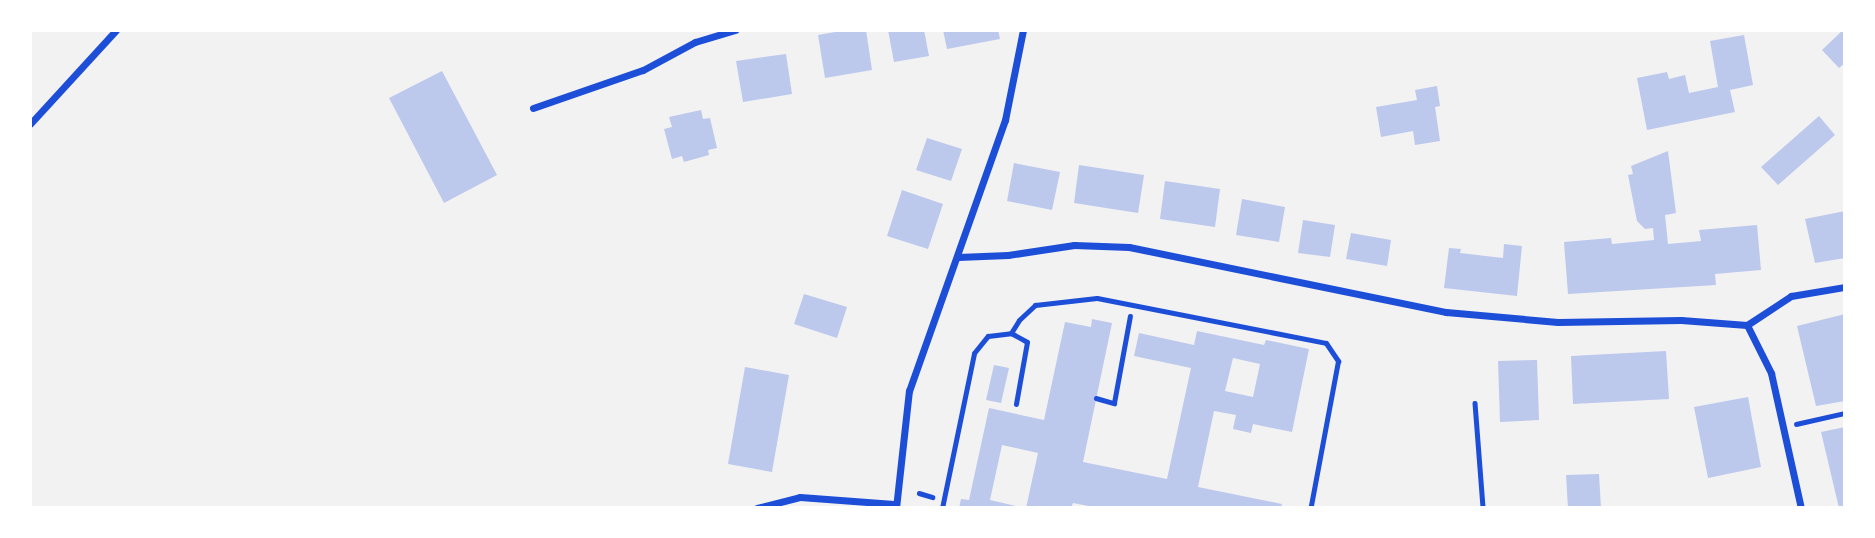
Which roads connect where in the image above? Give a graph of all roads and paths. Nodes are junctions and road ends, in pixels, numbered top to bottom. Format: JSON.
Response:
{"nodes":[{"id":1,"x":116,"y":30,"type":"edge"},
{"id":2,"x":735,"y":30,"type":"edge"},
{"id":3,"x":1023,"y":30,"type":"edge"},
{"id":4,"x":533,"y":108,"type":"dead end"},
{"id":5,"x":30,"y":124,"type":"edge"},
{"id":6,"x":958,"y":257,"type":"junction"},
{"id":7,"x":1845,"y":287,"type":"edge"},
{"id":8,"x":1132,"y":305,"type":"junction"},
{"id":9,"x":1747,"y":325,"type":"junction"},
{"id":10,"x":1011,"y":333,"type":"junction"},
{"id":11,"x":1096,"y":398,"type":"dead end"},
{"id":12,"x":1475,"y":402,"type":"dead end"},
{"id":13,"x":1016,"y":404,"type":"dead end"},
{"id":14,"x":1845,"y":413,"type":"edge"},
{"id":15,"x":1785,"y":426,"type":"junction"},
{"id":16,"x":1311,"y":505,"type":"dead end"},
{"id":17,"x":895,"y":506,"type":"edge"},
{"id":18,"x":757,"y":508,"type":"edge"},
{"id":19,"x":942,"y":508,"type":"edge"},
{"id":20,"x":1483,"y":508,"type":"edge"},
{"id":21,"x":1801,"y":508,"type":"edge"}],
"edges":[{"from":1,"to":5,"type":"street"},
{"from":2,"to":4,"type":"street"},
{"from":3,"to":6,"type":"street"},
{"from":6,"to":9,"type":"street"},
{"from":6,"to":17,"type":"street"},
{"from":7,"to":9,"type":"street"},
{"from":8,"to":10,"type":"lane"},
{"from":8,"to":11,"type":"path"},
{"from":8,"to":16,"type":"lane"},
{"from":9,"to":15,"type":"street"},
{"from":10,"to":13,"type":"lane"},
{"from":10,"to":19,"type":"lane"},
{"from":12,"to":20,"type":"path"},
{"from":14,"to":15,"type":"path"},
{"from":15,"to":21,"type":"street"},
{"from":17,"to":18,"type":"street"}]}
